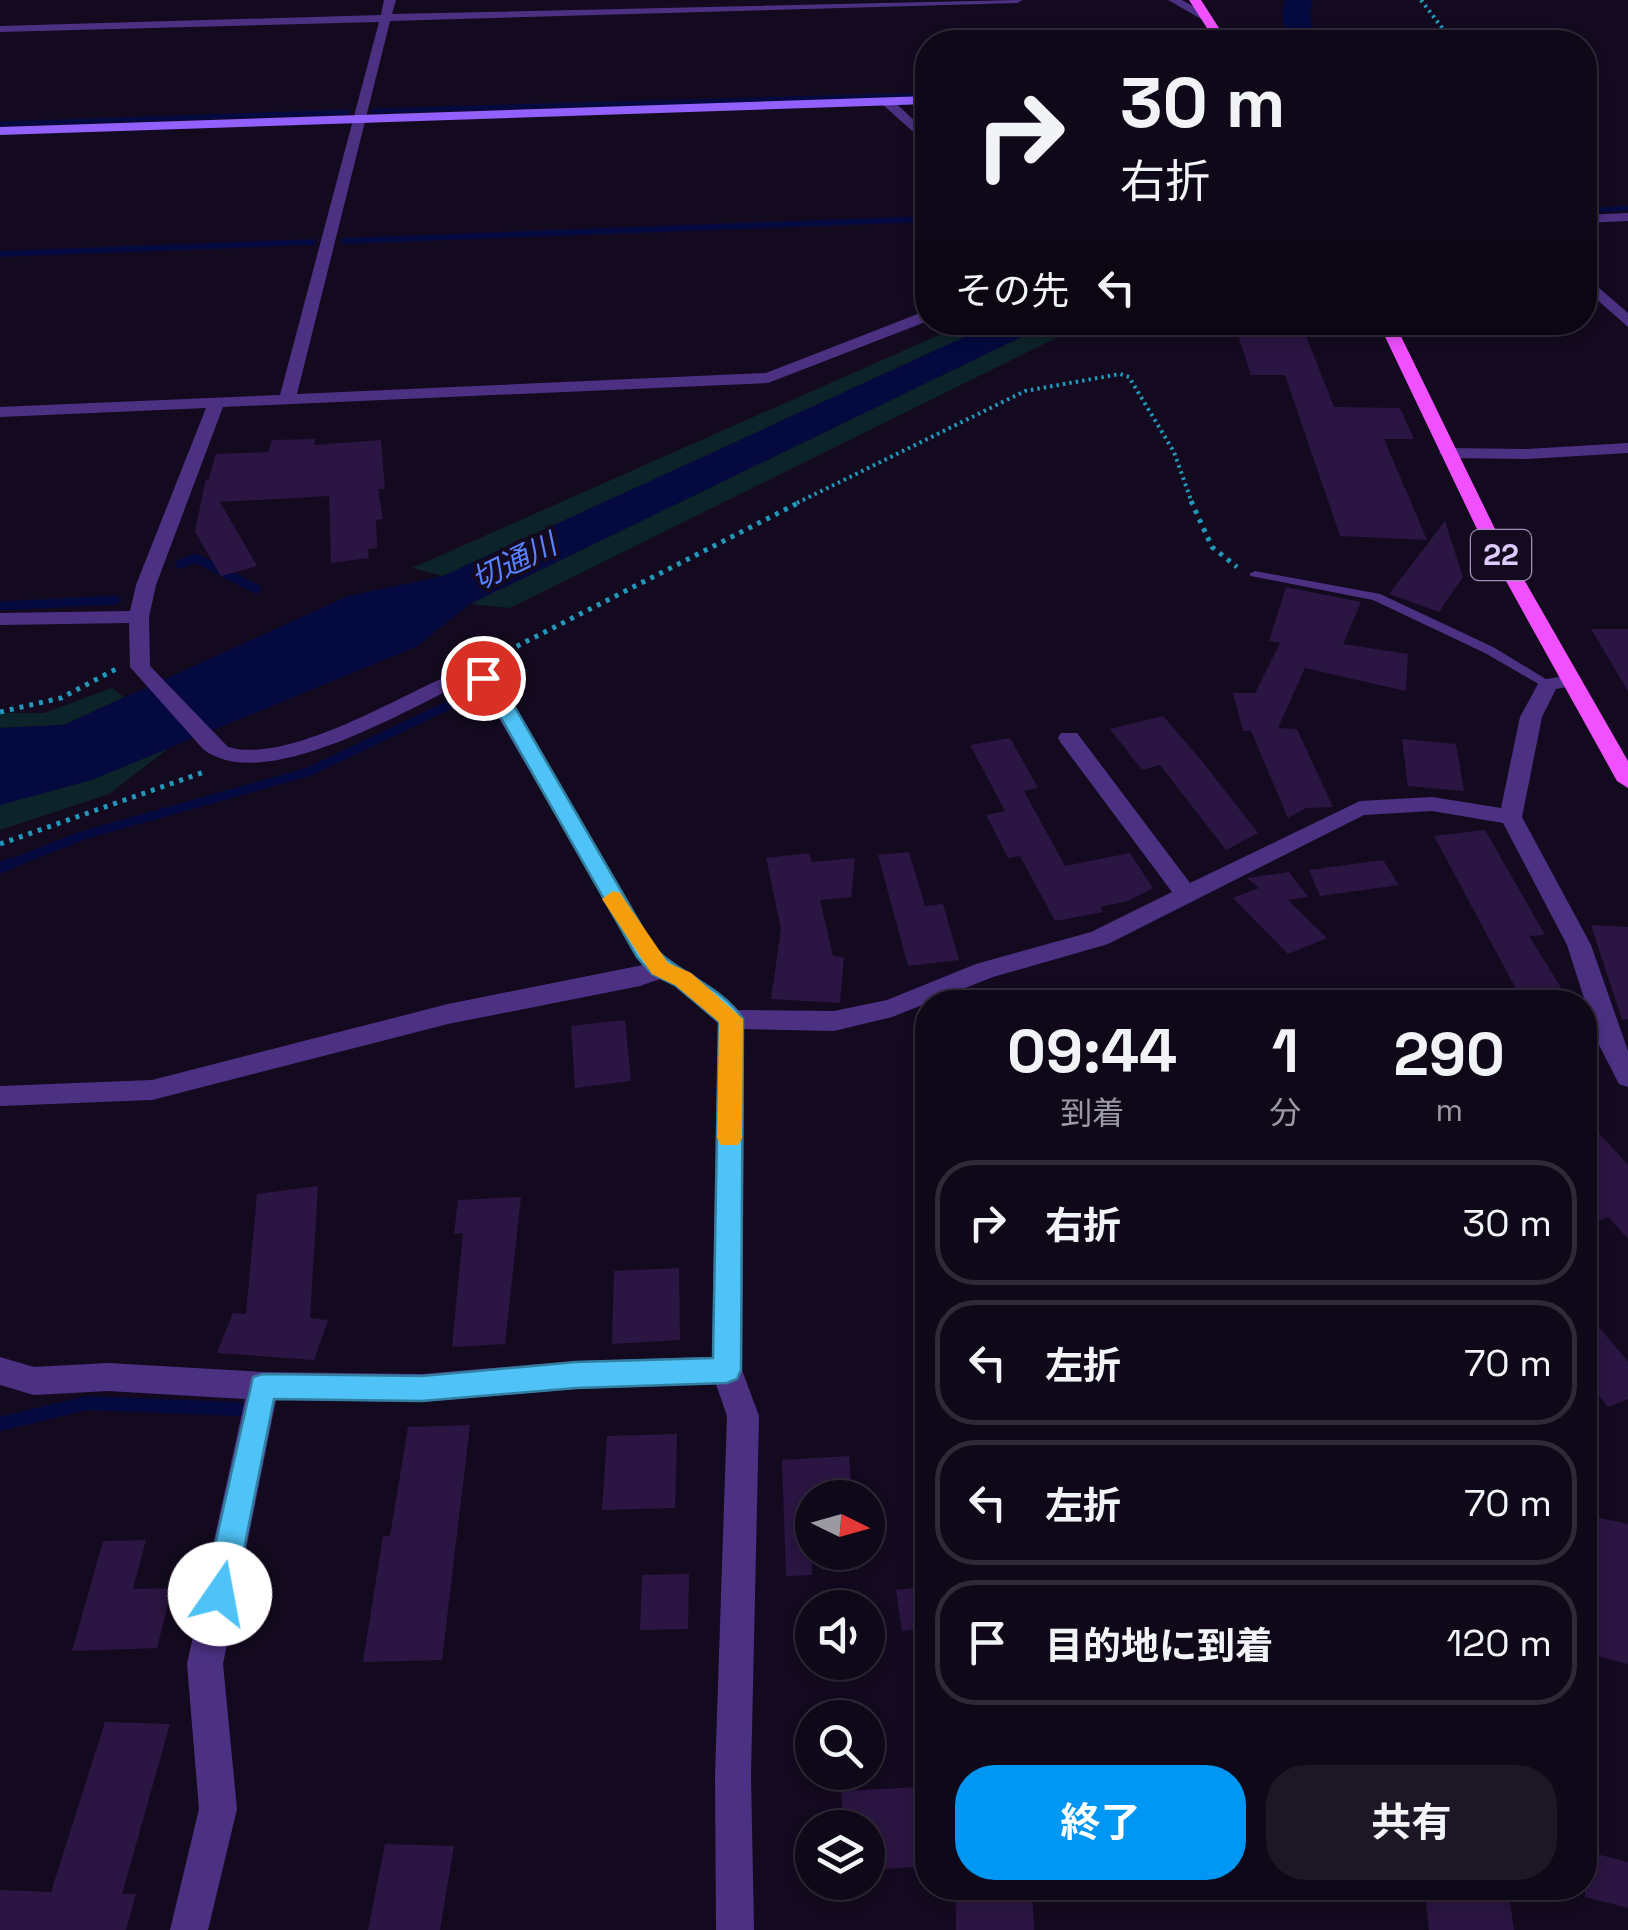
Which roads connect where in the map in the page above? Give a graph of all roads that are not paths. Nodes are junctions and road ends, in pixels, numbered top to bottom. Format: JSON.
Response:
{"nodes":[{"id":1,"x":390,"y":0,"type":"edge"},
{"id":2,"x":1018,"y":0,"type":"edge"},
{"id":3,"x":1174,"y":0,"type":"edge"},
{"id":4,"x":1195,"y":0,"type":"edge"},
{"id":5,"x":385,"y":18,"type":"junction"},
{"id":6,"x":1206,"y":18,"type":"junction"},
{"id":7,"x":0,"y":30,"type":"edge"},
{"id":8,"x":1214,"y":30,"type":"edge"},
{"id":9,"x":915,"y":101,"type":"edge"},
{"id":10,"x":886,"y":102,"type":"junction"},
{"id":11,"x":359,"y":119,"type":"junction"},
{"id":12,"x":915,"y":129,"type":"edge"},
{"id":13,"x":0,"y":131,"type":"edge"},
{"id":14,"x":1628,"y":217,"type":"edge"},
{"id":15,"x":1597,"y":218,"type":"edge"},
{"id":16,"x":1597,"y":293,"type":"edge"},
{"id":17,"x":915,"y":320,"type":"edge"},
{"id":18,"x":1628,"y":322,"type":"edge"},
{"id":19,"x":1392,"y":335,"type":"edge"},
{"id":20,"x":287,"y":398,"type":"junction"},
{"id":21,"x":216,"y":403,"type":"junction"},
{"id":22,"x":0,"y":412,"type":"edge"},
{"id":23,"x":1628,"y":448,"type":"edge"},
{"id":24,"x":1448,"y":452,"type":"junction"},
{"id":25,"x":1254,"y":574,"type":"road end"},
{"id":26,"x":139,"y":617,"type":"junction"},
{"id":27,"x":0,"y":619,"type":"edge"},
{"id":28,"x":1559,"y":682,"type":"junction"},
{"id":29,"x":1069,"y":738,"type":"dead end"},
{"id":30,"x":1628,"y":781,"type":"edge"},
{"id":31,"x":1511,"y":817,"type":"junction"},
{"id":32,"x":1186,"y":894,"type":"junction"},
{"id":33,"x":660,"y":968,"type":"junction"},
{"id":34,"x":936,"y":990,"type":"edge"},
{"id":35,"x":1594,"y":990,"type":"edge"},
{"id":36,"x":915,"y":998,"type":"edge"},
{"id":37,"x":1597,"y":1000,"type":"edge"},
{"id":38,"x":731,"y":1019,"type":"junction"},
{"id":39,"x":1628,"y":1077,"type":"edge"},
{"id":40,"x":0,"y":1096,"type":"edge"},
{"id":41,"x":0,"y":1370,"type":"edge"},
{"id":42,"x":727,"y":1370,"type":"junction"},
{"id":43,"x":263,"y":1386,"type":"junction"},
{"id":44,"x":189,"y":1930,"type":"edge"},
{"id":45,"x":735,"y":1930,"type":"edge"}],
"edges":[{"from":1,"to":5,"type":"street"},
{"from":2,"to":5,"type":"street"},
{"from":3,"to":6,"type":"street"},
{"from":4,"to":6,"type":"main road"},
{"from":5,"to":7,"type":"street"},
{"from":5,"to":11,"type":"street"},
{"from":6,"to":8,"type":"main road"},
{"from":9,"to":10,"type":"street"},
{"from":10,"to":11,"type":"street"},
{"from":10,"to":12,"type":"street"},
{"from":11,"to":13,"type":"street"},
{"from":11,"to":20,"type":"street"},
{"from":14,"to":15,"type":"street"},
{"from":16,"to":18,"type":"street"},
{"from":17,"to":20,"type":"street"},
{"from":19,"to":24,"type":"main road","number":"22"},
{"from":20,"to":21,"type":"street"},
{"from":21,"to":22,"type":"street"},
{"from":21,"to":26,"type":"street"},
{"from":23,"to":24,"type":"street"},
{"from":24,"to":28,"type":"main road","number":"22"},
{"from":25,"to":28,"type":"lane"},
{"from":26,"to":27,"type":"street"},
{"from":26,"to":33,"type":"street"},
{"from":28,"to":30,"type":"main road","number":"22"},
{"from":28,"to":31,"type":"street"},
{"from":29,"to":32,"type":"street"},
{"from":31,"to":32,"type":"street"},
{"from":31,"to":35,"type":"street"},
{"from":32,"to":34,"type":"street"},
{"from":33,"to":38,"type":"street"},
{"from":33,"to":40,"type":"street"},
{"from":36,"to":38,"type":"street"},
{"from":37,"to":39,"type":"street"},
{"from":38,"to":42,"type":"street"},
{"from":41,"to":43,"type":"street"},
{"from":42,"to":43,"type":"street"},
{"from":42,"to":45,"type":"street"},
{"from":43,"to":44,"type":"street"}]}
